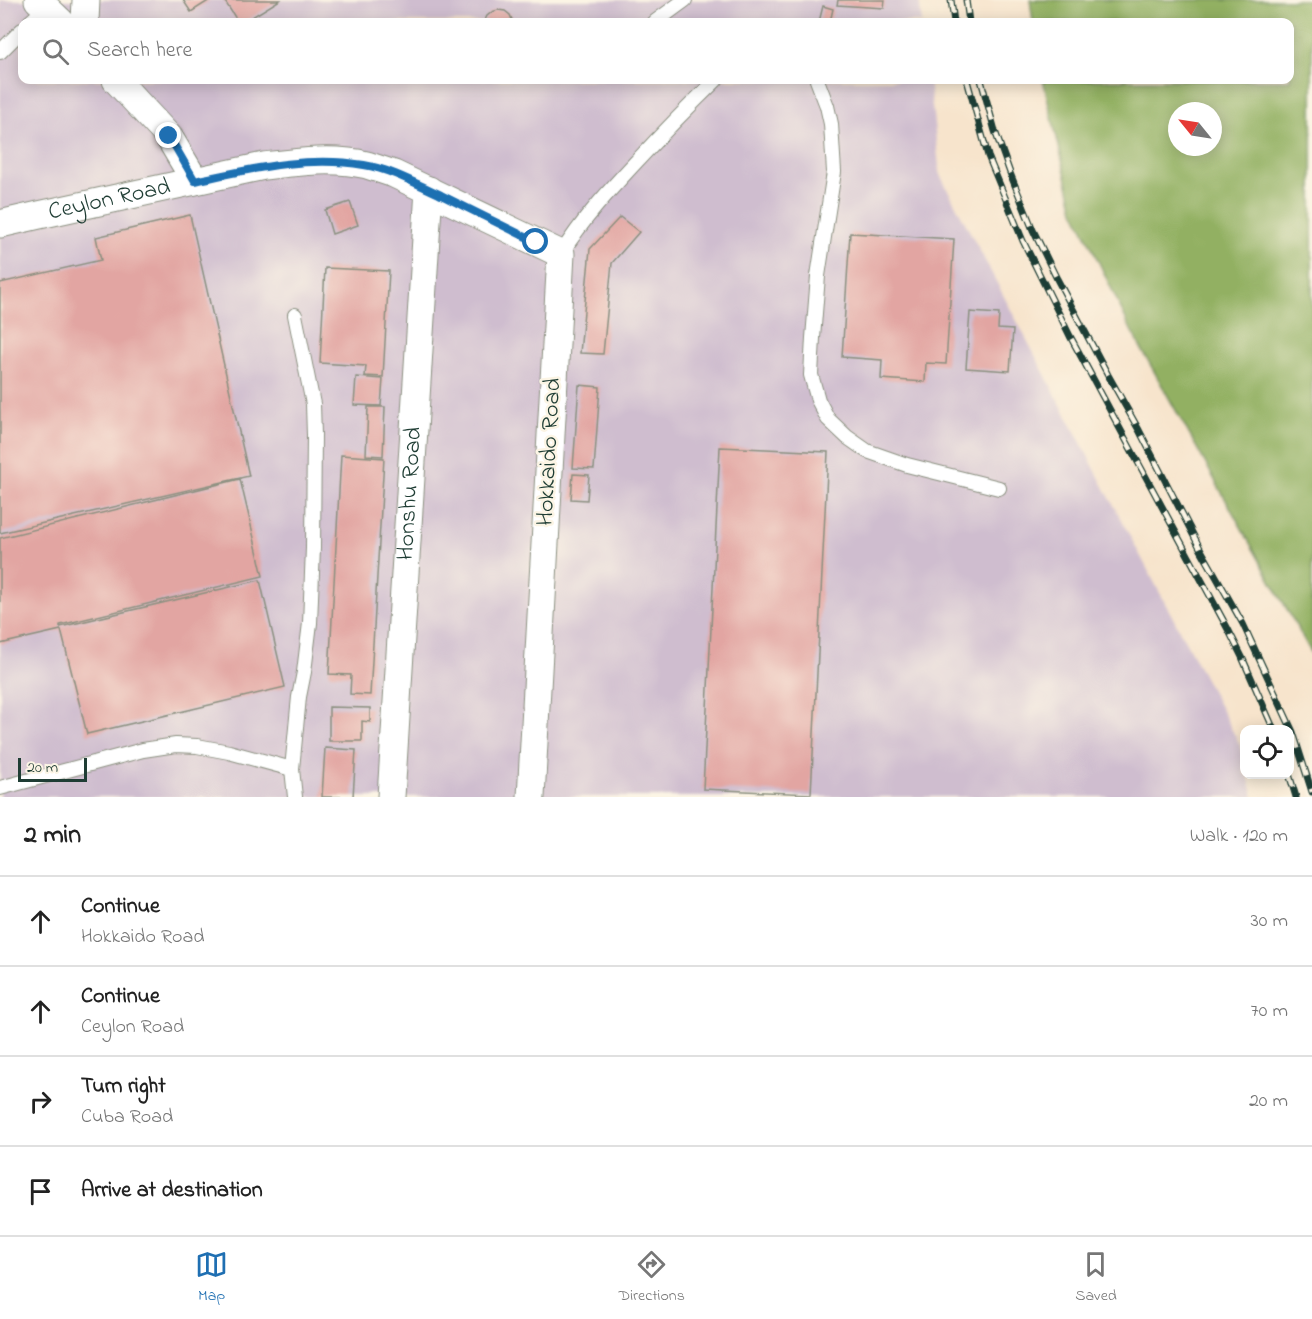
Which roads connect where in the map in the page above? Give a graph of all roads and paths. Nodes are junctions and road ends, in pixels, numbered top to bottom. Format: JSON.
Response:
{"nodes":[{"id":1,"x":86,"y":0,"type":"edge"},
{"id":2,"x":685,"y":0,"type":"edge"},
{"id":3,"x":85,"y":18,"type":"edge"},
{"id":4,"x":660,"y":18,"type":"edge"},
{"id":5,"x":18,"y":34,"type":"edge"},
{"id":6,"x":0,"y":52,"type":"edge"},
{"id":7,"x":120,"y":84,"type":"edge"},
{"id":8,"x":712,"y":84,"type":"edge"},
{"id":9,"x":819,"y":84,"type":"edge"},
{"id":10,"x":195,"y":181,"type":"junction"},
{"id":11,"x":429,"y":190,"type":"junction"},
{"id":12,"x":0,"y":224,"type":"edge"},
{"id":13,"x":561,"y":254,"type":"junction"},
{"id":14,"x":295,"y":315,"type":"dead end"},
{"id":15,"x":999,"y":488,"type":"dead end"},
{"id":16,"x":292,"y":769,"type":"junction"},
{"id":17,"x":0,"y":788,"type":"edge"},
{"id":18,"x":295,"y":797,"type":"edge"},
{"id":19,"x":391,"y":797,"type":"edge"},
{"id":20,"x":531,"y":797,"type":"edge"}],
"edges":[{"from":1,"to":3,"type":"street"},
{"from":2,"to":4,"type":"lane"},
{"from":5,"to":6,"type":"lane"},
{"from":7,"to":10,"type":"street"},
{"from":8,"to":13,"type":"lane"},
{"from":9,"to":15,"type":"lane"},
{"from":10,"to":11,"type":"street","name":"Ceylon Road"},
{"from":10,"to":12,"type":"street","name":"Ceylon Road"},
{"from":11,"to":13,"type":"street"},
{"from":11,"to":19,"type":"street","name":"Honshu Road"},
{"from":13,"to":20,"type":"street","name":"Hokkaido Road"},
{"from":14,"to":16,"type":"lane"},
{"from":16,"to":17,"type":"lane"},
{"from":16,"to":18,"type":"lane"}]}
